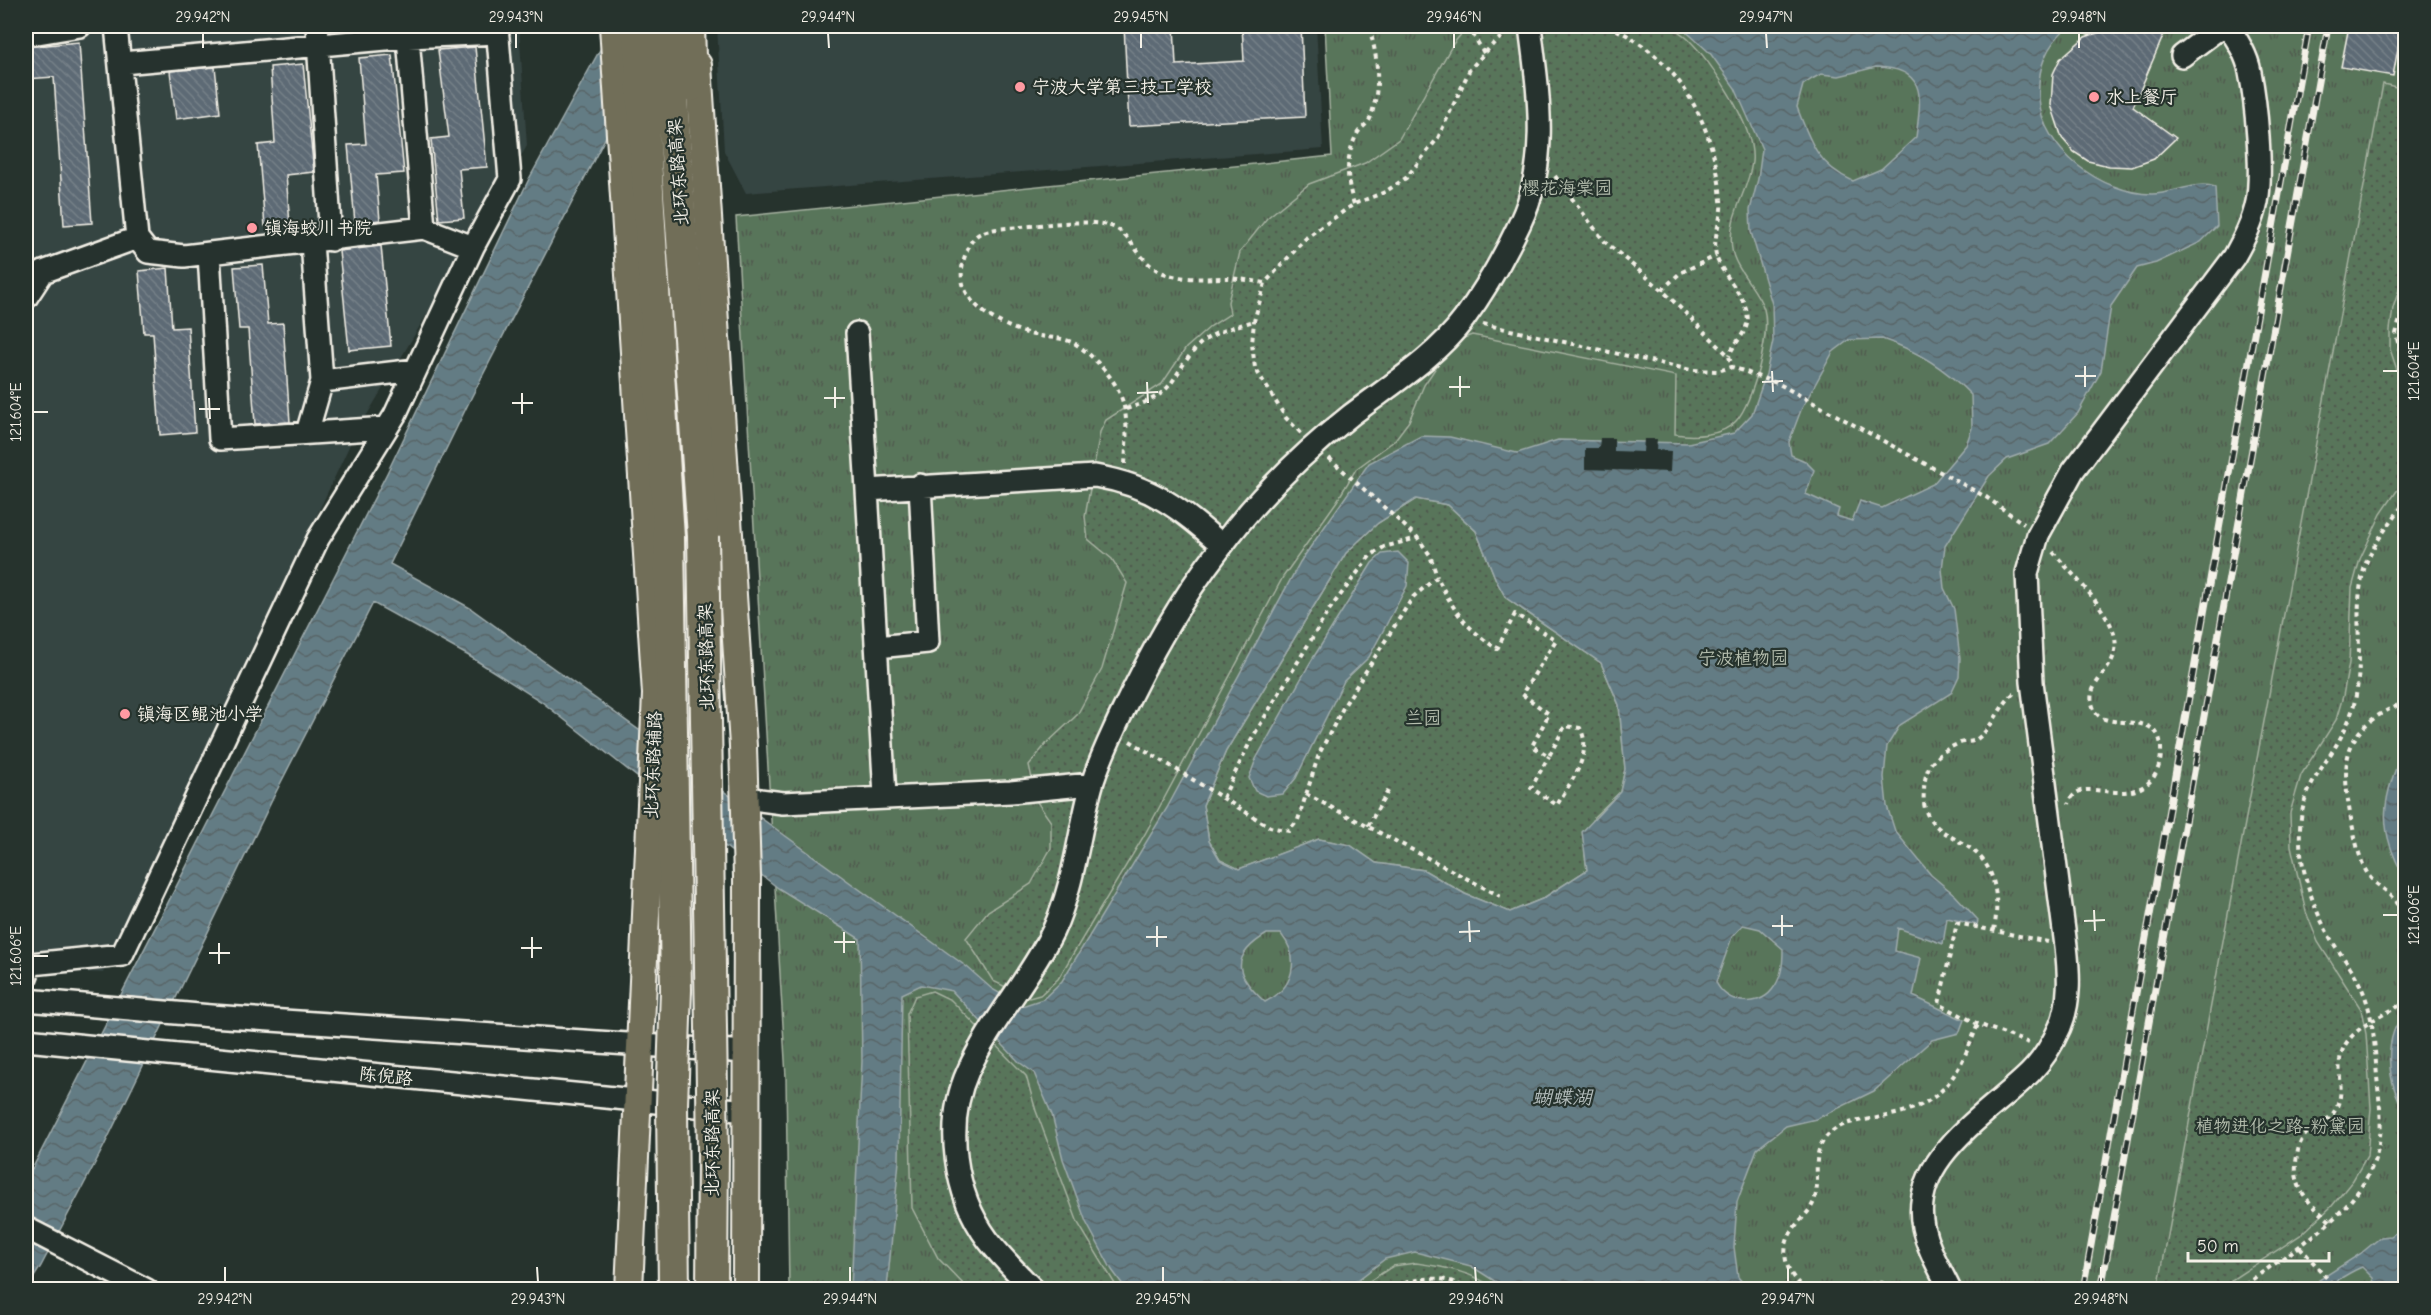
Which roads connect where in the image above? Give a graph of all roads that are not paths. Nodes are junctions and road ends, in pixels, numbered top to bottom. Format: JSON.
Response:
{"nodes":[{"id":1,"x":80,"y":26,"type":"edge"},
{"id":2,"x":116,"y":26,"type":"edge"},
{"id":3,"x":614,"y":26,"type":"edge"},
{"id":4,"x":619,"y":26,"type":"edge"},
{"id":5,"x":638,"y":26,"type":"edge"},
{"id":6,"x":667,"y":26,"type":"edge"},
{"id":7,"x":689,"y":26,"type":"edge"},
{"id":8,"x":695,"y":26,"type":"edge"},
{"id":9,"x":1530,"y":26,"type":"edge"},
{"id":10,"x":2222,"y":26,"type":"edge"},
{"id":11,"x":2228,"y":26,"type":"edge"},
{"id":12,"x":497,"y":29,"type":"edge"},
{"id":13,"x":407,"y":31,"type":"edge"},
{"id":14,"x":26,"y":35,"type":"edge"},
{"id":15,"x":318,"y":35,"type":"edge"},
{"id":16,"x":2182,"y":56,"type":"dead end"},
{"id":17,"x":122,"y":63,"type":"junction"},
{"id":18,"x":424,"y":228,"type":"junction"},
{"id":19,"x":137,"y":238,"type":"junction"},
{"id":20,"x":322,"y":241,"type":"junction"},
{"id":21,"x":473,"y":247,"type":"junction"},
{"id":22,"x":209,"y":254,"type":"junction"},
{"id":23,"x":26,"y":298,"type":"edge"},
{"id":24,"x":857,"y":333,"type":"dead end"},
{"id":25,"x":416,"y":370,"type":"junction"},
{"id":26,"x":322,"y":381,"type":"junction"},
{"id":27,"x":387,"y":428,"type":"junction"},
{"id":28,"x":307,"y":434,"type":"junction"},
{"id":29,"x":920,"y":485,"type":"junction"},
{"id":30,"x":867,"y":490,"type":"junction"},
{"id":31,"x":703,"y":536,"type":"junction"},
{"id":32,"x":669,"y":538,"type":"junction"},
{"id":33,"x":1222,"y":545,"type":"junction"},
{"id":34,"x":877,"y":647,"type":"junction"},
{"id":35,"x":1091,"y":784,"type":"junction"},
{"id":36,"x":885,"y":796,"type":"junction"},
{"id":37,"x":745,"y":798,"type":"junction"},
{"id":38,"x":26,"y":977,"type":"edge"},
{"id":39,"x":26,"y":1000,"type":"edge"},
{"id":40,"x":26,"y":1040,"type":"edge"},
{"id":41,"x":642,"y":1044,"type":"junction"},
{"id":42,"x":747,"y":1052,"type":"junction"},
{"id":43,"x":637,"y":1101,"type":"junction"},
{"id":44,"x":747,"y":1111,"type":"junction"},
{"id":45,"x":26,"y":1228,"type":"edge"},
{"id":46,"x":147,"y":1290,"type":"edge"},
{"id":47,"x":629,"y":1290,"type":"edge"},
{"id":48,"x":674,"y":1290,"type":"edge"},
{"id":49,"x":712,"y":1290,"type":"edge"},
{"id":50,"x":746,"y":1290,"type":"edge"},
{"id":51,"x":1034,"y":1290,"type":"edge"},
{"id":52,"x":1950,"y":1290,"type":"edge"}],
"edges":[{"from":1,"to":14,"type":"street"},
{"from":2,"to":17,"type":"street"},
{"from":3,"to":41,"type":"main road","name":"北环东路辅路"},
{"from":4,"to":32,"type":"highway"},
{"from":5,"to":32,"type":"highway","name":"北环东路高架"},
{"from":6,"to":31,"type":"highway","name":"北环东路高架"},
{"from":7,"to":31,"type":"highway"},
{"from":8,"to":37,"type":"main road"},
{"from":9,"to":33,"type":"street"},
{"from":10,"to":16,"type":"street"},
{"from":11,"to":52,"type":"street"},
{"from":12,"to":13,"type":"street"},
{"from":12,"to":21,"type":"street"},
{"from":13,"to":15,"type":"street"},
{"from":13,"to":18,"type":"street"},
{"from":15,"to":17,"type":"street"},
{"from":15,"to":20,"type":"street"},
{"from":17,"to":19,"type":"street"},
{"from":18,"to":20,"type":"street"},
{"from":18,"to":21,"type":"street"},
{"from":19,"to":22,"type":"street"},
{"from":19,"to":23,"type":"street"},
{"from":20,"to":22,"type":"street"},
{"from":20,"to":26,"type":"street"},
{"from":21,"to":25,"type":"street"},
{"from":22,"to":28,"type":"street"},
{"from":24,"to":30,"type":"street"},
{"from":25,"to":26,"type":"street"},
{"from":25,"to":27,"type":"street"},
{"from":26,"to":28,"type":"street"},
{"from":27,"to":28,"type":"street"},
{"from":27,"to":38,"type":"street"},
{"from":29,"to":30,"type":"street"},
{"from":29,"to":33,"type":"street"},
{"from":29,"to":34,"type":"street"},
{"from":30,"to":34,"type":"street"},
{"from":31,"to":49,"type":"highway","name":"北环东路高架","bridge":true},
{"from":32,"to":48,"type":"highway","name":"北环东路高架","bridge":true},
{"from":33,"to":35,"type":"street"},
{"from":34,"to":36,"type":"street"},
{"from":35,"to":36,"type":"street"},
{"from":35,"to":51,"type":"street"},
{"from":36,"to":37,"type":"street"},
{"from":37,"to":42,"type":"main road"},
{"from":39,"to":41,"type":"street"},
{"from":40,"to":43,"type":"street","name":"陈倪路"},
{"from":41,"to":42,"type":"street"},
{"from":41,"to":43,"type":"main road","name":"北环东路辅路"},
{"from":42,"to":44,"type":"main road"},
{"from":43,"to":44,"type":"street","name":"陈倪路"},
{"from":43,"to":47,"type":"main road","name":"北环东路辅路"},
{"from":44,"to":50,"type":"main road"},
{"from":45,"to":46,"type":"street"}]}
